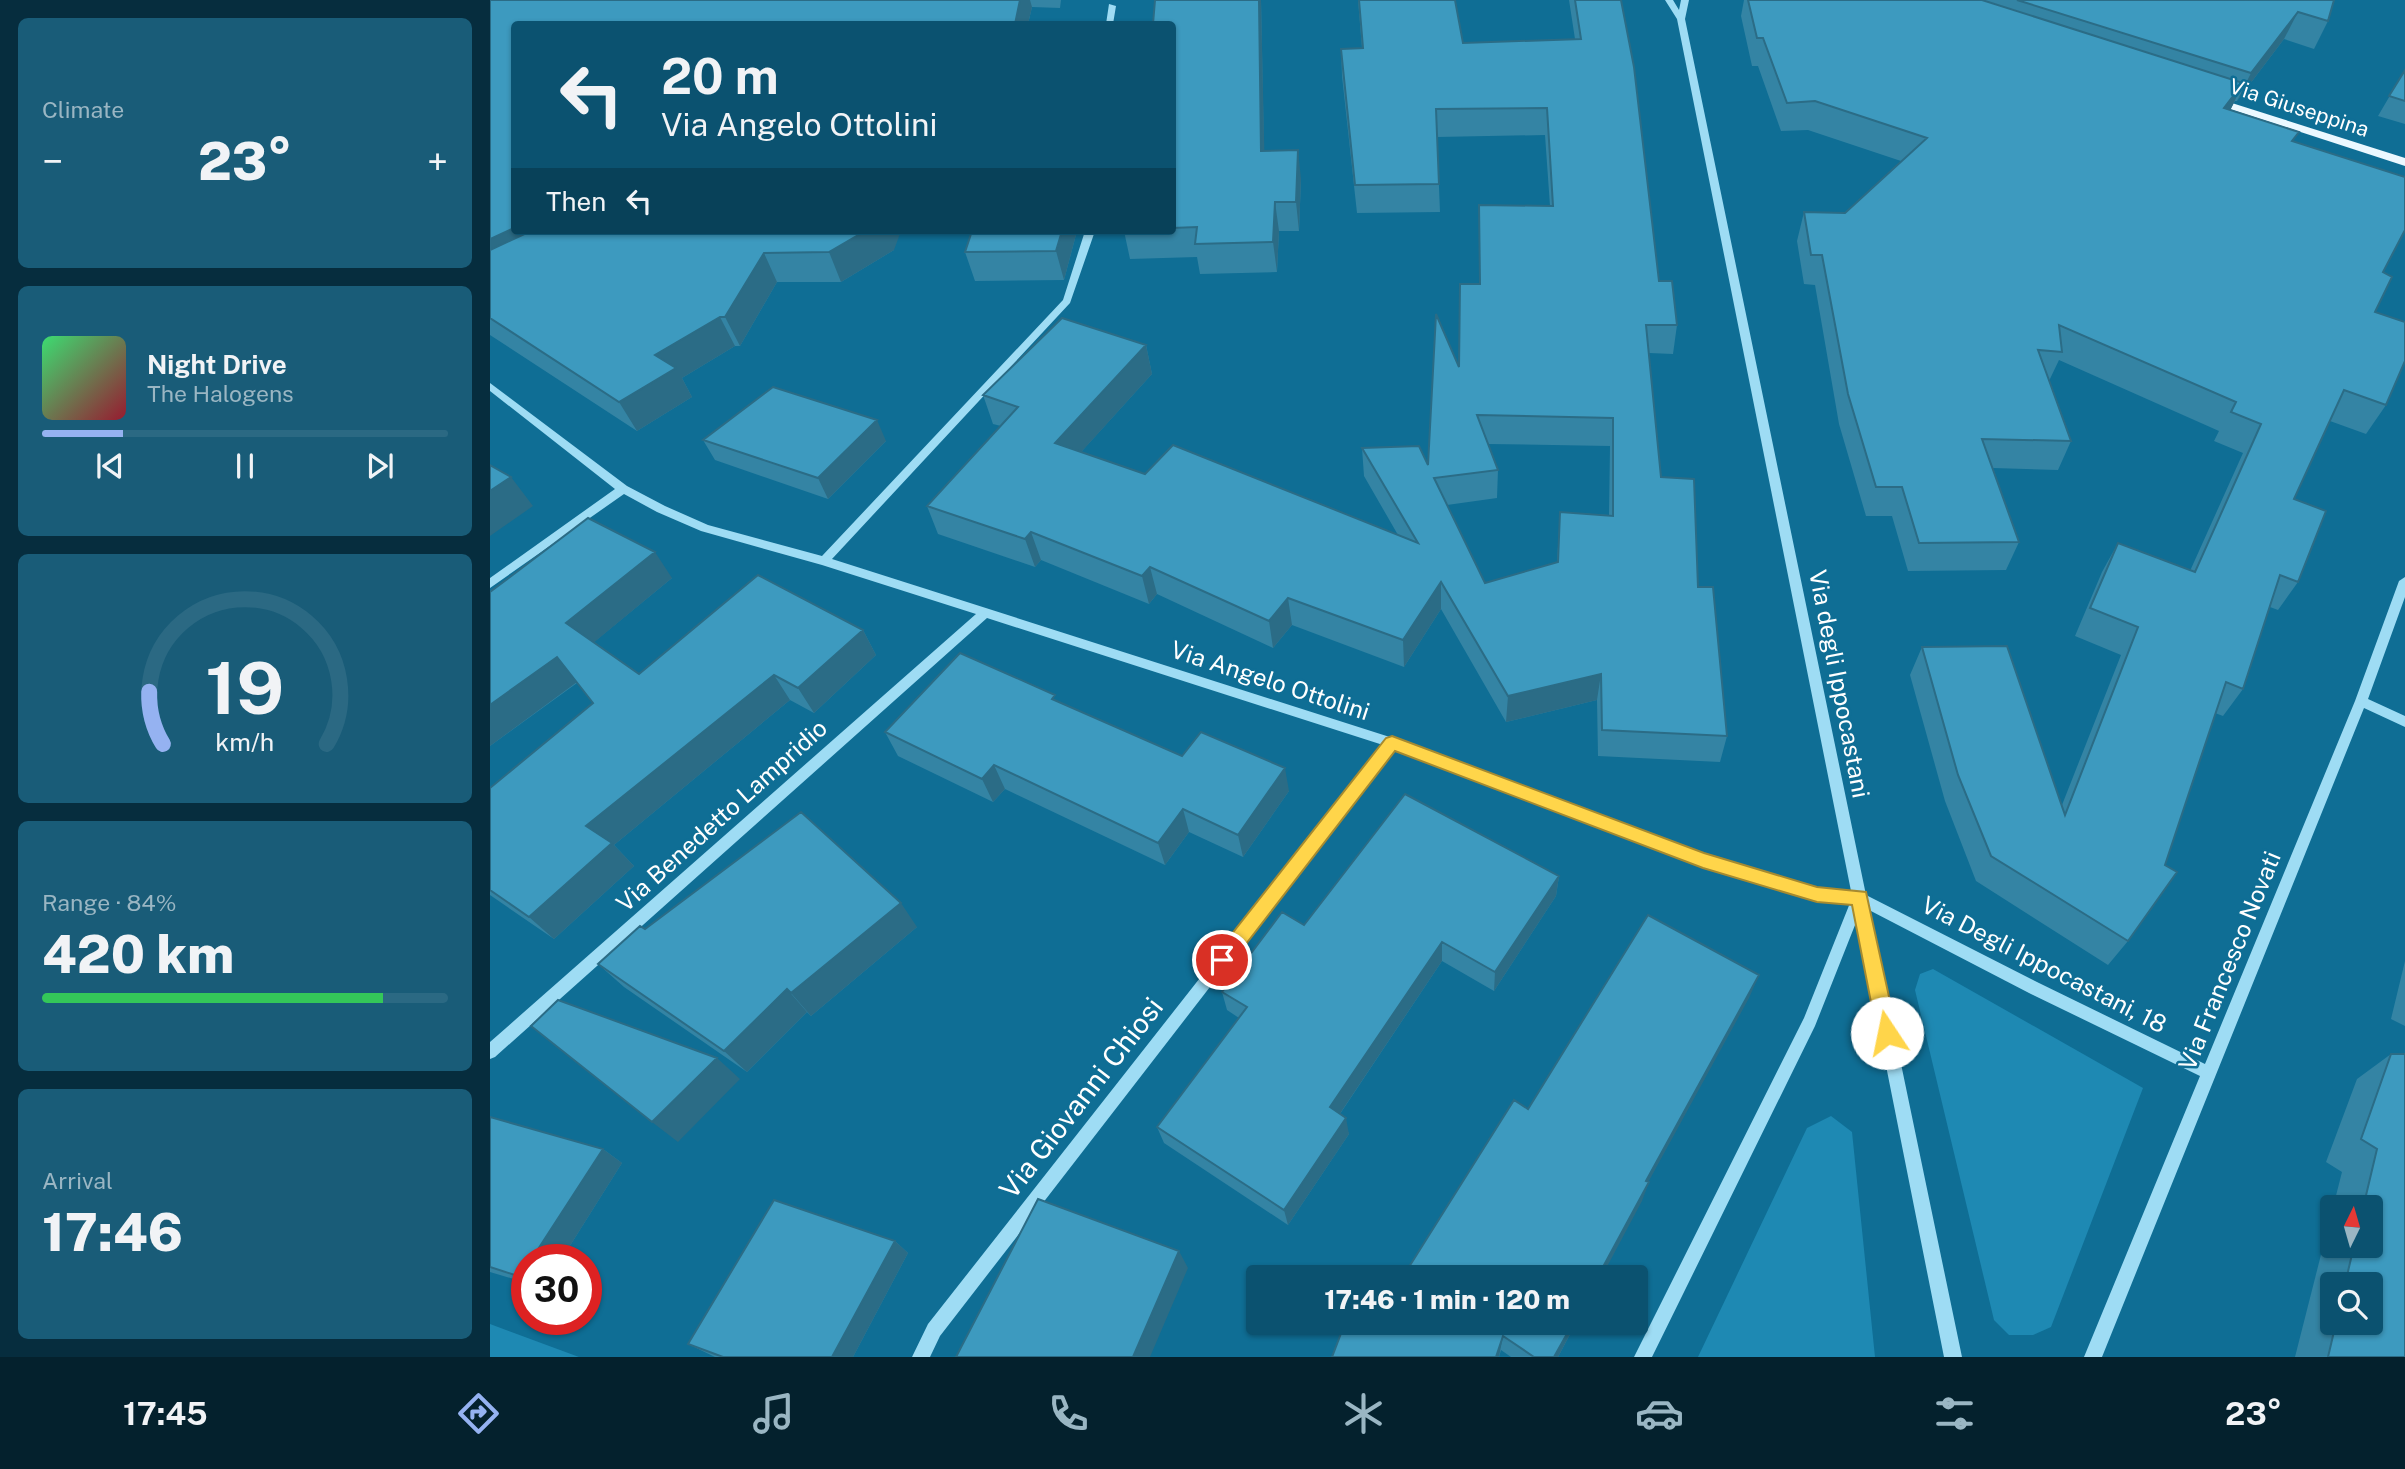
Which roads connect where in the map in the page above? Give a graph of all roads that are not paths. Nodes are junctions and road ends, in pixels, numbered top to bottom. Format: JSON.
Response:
{"nodes":[{"id":1,"x":1669,"y":0,"type":"edge"},
{"id":2,"x":1685,"y":0,"type":"edge"},
{"id":3,"x":1112,"y":6,"type":"dead end"},
{"id":4,"x":1681,"y":19,"type":"junction"},
{"id":5,"x":1111,"y":21,"type":"edge"},
{"id":6,"x":2193,"y":94,"type":"edge"},
{"id":7,"x":2405,"y":162,"type":"edge"},
{"id":8,"x":1089,"y":235,"type":"edge"},
{"id":9,"x":490,"y":386,"type":"edge"},
{"id":10,"x":624,"y":489,"type":"junction"},
{"id":11,"x":824,"y":562,"type":"junction"},
{"id":12,"x":2405,"y":581,"type":"edge"},
{"id":13,"x":490,"y":584,"type":"edge"},
{"id":14,"x":984,"y":614,"type":"junction"},
{"id":15,"x":2361,"y":701,"type":"junction"},
{"id":16,"x":2405,"y":722,"type":"edge"},
{"id":17,"x":1392,"y":743,"type":"junction"},
{"id":18,"x":1859,"y":898,"type":"junction"},
{"id":19,"x":490,"y":1052,"type":"edge"},
{"id":20,"x":2209,"y":1073,"type":"junction"},
{"id":21,"x":921,"y":1357,"type":"edge"},
{"id":22,"x":1643,"y":1357,"type":"edge"},
{"id":23,"x":1954,"y":1357,"type":"edge"},
{"id":24,"x":2094,"y":1357,"type":"edge"}],
"edges":[{"from":1,"to":4,"type":"street","name":"Via degli Ippocastani"},
{"from":2,"to":4,"type":"street","name":"Via degli Ippocastani"},
{"from":3,"to":5,"type":"street"},
{"from":4,"to":18,"type":"street","name":"Via degli Ippocastani"},
{"from":6,"to":7,"type":"main road","name":"Via Giuseppina"},
{"from":8,"to":11,"type":"street"},
{"from":9,"to":10,"type":"street","name":"Via Angelo Ottolini"},
{"from":10,"to":11,"type":"street","name":"Via Angelo Ottolini"},
{"from":10,"to":13,"type":"street"},
{"from":11,"to":14,"type":"street","name":"Via Angelo Ottolini"},
{"from":12,"to":15,"type":"street","name":"Via Francesco Novati"},
{"from":14,"to":17,"type":"street","name":"Via Angelo Ottolini"},
{"from":14,"to":19,"type":"street","name":"Via Benedetto Lampridio"},
{"from":15,"to":16,"type":"street"},
{"from":15,"to":20,"type":"street","name":"Via Francesco Novati"},
{"from":17,"to":18,"type":"street","name":"Via Angelo Ottolini"},
{"from":17,"to":21,"type":"street","name":"Via Giovanni Chiosi"},
{"from":18,"to":20,"type":"street","name":"Via Degli Ippocastani, 18"},
{"from":18,"to":22,"type":"street"},
{"from":18,"to":23,"type":"street","name":"Via degli Ippocastani"},
{"from":20,"to":24,"type":"street","name":"Via Francesco Novati"}]}
